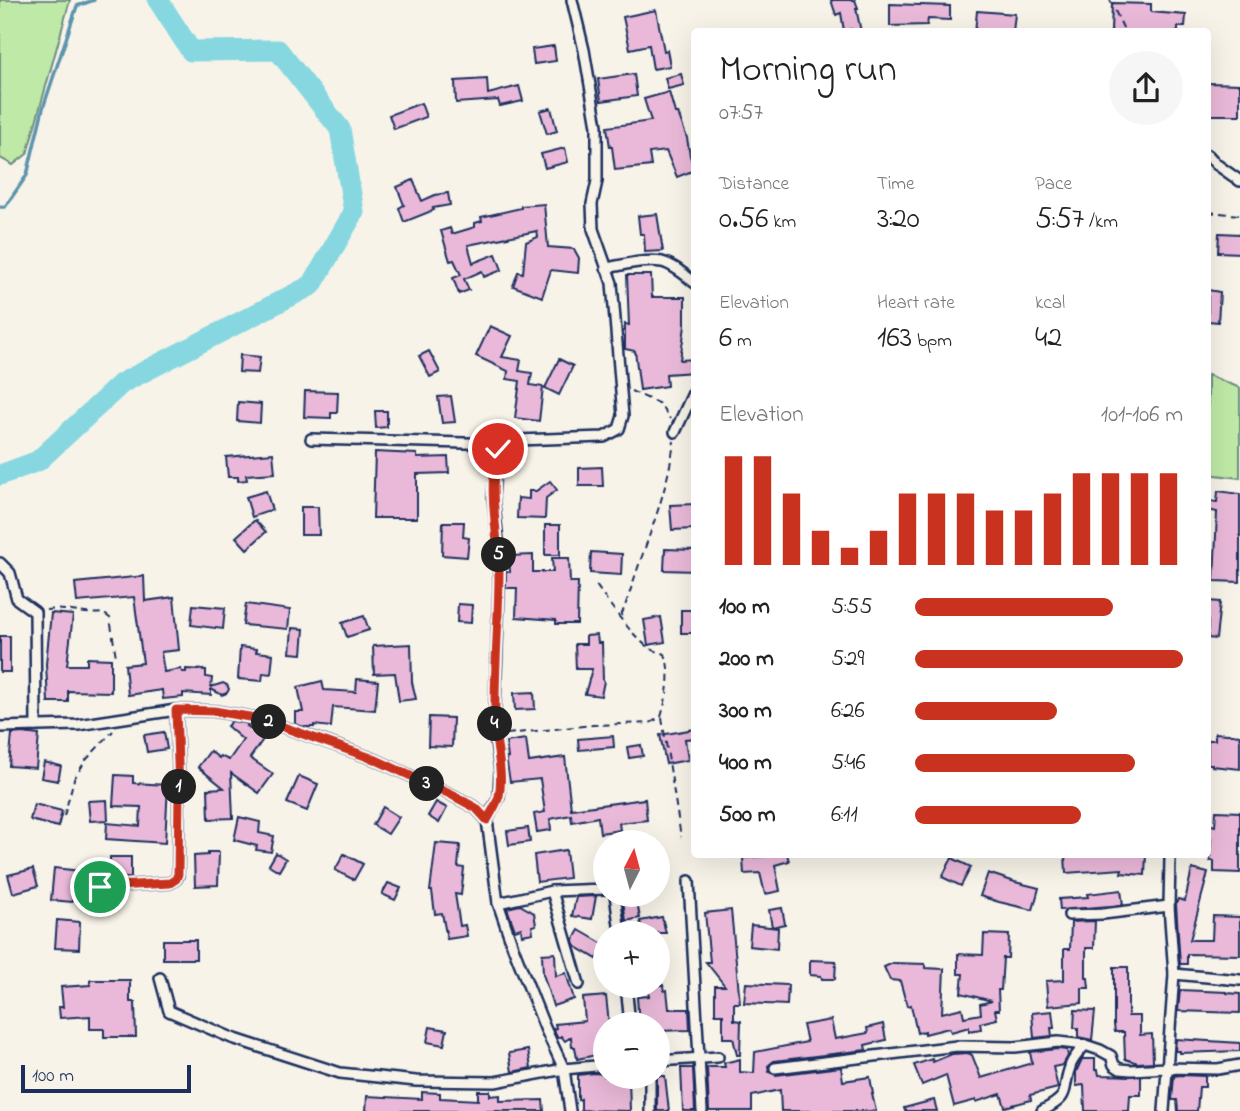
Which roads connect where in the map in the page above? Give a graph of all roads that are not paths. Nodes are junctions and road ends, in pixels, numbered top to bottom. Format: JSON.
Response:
{"nodes":[{"id":1,"x":572,"y":0,"type":"edge"},
{"id":2,"x":1211,"y":158,"type":"edge"},
{"id":3,"x":1240,"y":181,"type":"edge"},
{"id":4,"x":606,"y":268,"type":"junction"},
{"id":5,"x":691,"y":280,"type":"edge"},
{"id":6,"x":691,"y":398,"type":"edge"},
{"id":7,"x":675,"y":432,"type":"road end"},
{"id":8,"x":311,"y":439,"type":"dead end"},
{"id":9,"x":503,"y":444,"type":"junction"},
{"id":10,"x":0,"y":563,"type":"edge"},
{"id":11,"x":176,"y":710,"type":"junction"},
{"id":12,"x":37,"y":726,"type":"junction"},
{"id":13,"x":0,"y":727,"type":"edge"},
{"id":14,"x":487,"y":820,"type":"junction"},
{"id":15,"x":1170,"y":858,"type":"dead end"},
{"id":16,"x":688,"y":881,"type":"dead end"},
{"id":17,"x":100,"y":887,"type":"dead end"},
{"id":18,"x":593,"y":889,"type":"edge"},
{"id":19,"x":552,"y":891,"type":"junction"},
{"id":20,"x":498,"y":903,"type":"junction"},
{"id":21,"x":1169,"y":906,"type":"junction"},
{"id":22,"x":1069,"y":915,"type":"dead end"},
{"id":23,"x":1174,"y":974,"type":"junction"},
{"id":24,"x":160,"y":978,"type":"dead end"},
{"id":25,"x":1240,"y":979,"type":"edge"},
{"id":26,"x":579,"y":984,"type":"dead end"},
{"id":27,"x":1085,"y":1045,"type":"junction"},
{"id":28,"x":718,"y":1057,"type":"dead end"},
{"id":29,"x":699,"y":1058,"type":"junction"},
{"id":30,"x":670,"y":1059,"type":"edge"},
{"id":31,"x":1240,"y":1065,"type":"edge"},
{"id":32,"x":593,"y":1066,"type":"edge"},
{"id":33,"x":775,"y":1068,"type":"dead end"},
{"id":34,"x":1166,"y":1068,"type":"junction"},
{"id":35,"x":564,"y":1069,"type":"junction"},
{"id":36,"x":650,"y":1089,"type":"edge"},
{"id":37,"x":570,"y":1111,"type":"edge"},
{"id":38,"x":650,"y":1111,"type":"edge"},
{"id":39,"x":702,"y":1111,"type":"edge"},
{"id":40,"x":1042,"y":1111,"type":"edge"},
{"id":41,"x":1164,"y":1111,"type":"edge"}],
"edges":[{"from":1,"to":4,"type":"street"},
{"from":2,"to":3,"type":"street"},
{"from":4,"to":5,"type":"street"},
{"from":4,"to":9,"type":"street"},
{"from":6,"to":7,"type":"street"},
{"from":8,"to":9,"type":"street"},
{"from":9,"to":14,"type":"street"},
{"from":10,"to":12,"type":"street"},
{"from":11,"to":12,"type":"street"},
{"from":11,"to":14,"type":"street"},
{"from":11,"to":17,"type":"street"},
{"from":12,"to":13,"type":"street"},
{"from":14,"to":20,"type":"street"},
{"from":15,"to":21,"type":"street"},
{"from":16,"to":29,"type":"street"},
{"from":18,"to":19,"type":"street"},
{"from":19,"to":20,"type":"street"},
{"from":19,"to":26,"type":"street"},
{"from":20,"to":35,"type":"street"},
{"from":21,"to":22,"type":"street"},
{"from":21,"to":23,"type":"street"},
{"from":23,"to":25,"type":"street"},
{"from":23,"to":34,"type":"street"},
{"from":24,"to":35,"type":"street"},
{"from":27,"to":33,"type":"street"},
{"from":27,"to":34,"type":"street"},
{"from":27,"to":40,"type":"street"},
{"from":28,"to":29,"type":"street"},
{"from":29,"to":30,"type":"street"},
{"from":29,"to":39,"type":"street"},
{"from":31,"to":34,"type":"street"},
{"from":32,"to":35,"type":"street"},
{"from":34,"to":41,"type":"street"},
{"from":35,"to":37,"type":"street"},
{"from":36,"to":38,"type":"street"}]}
